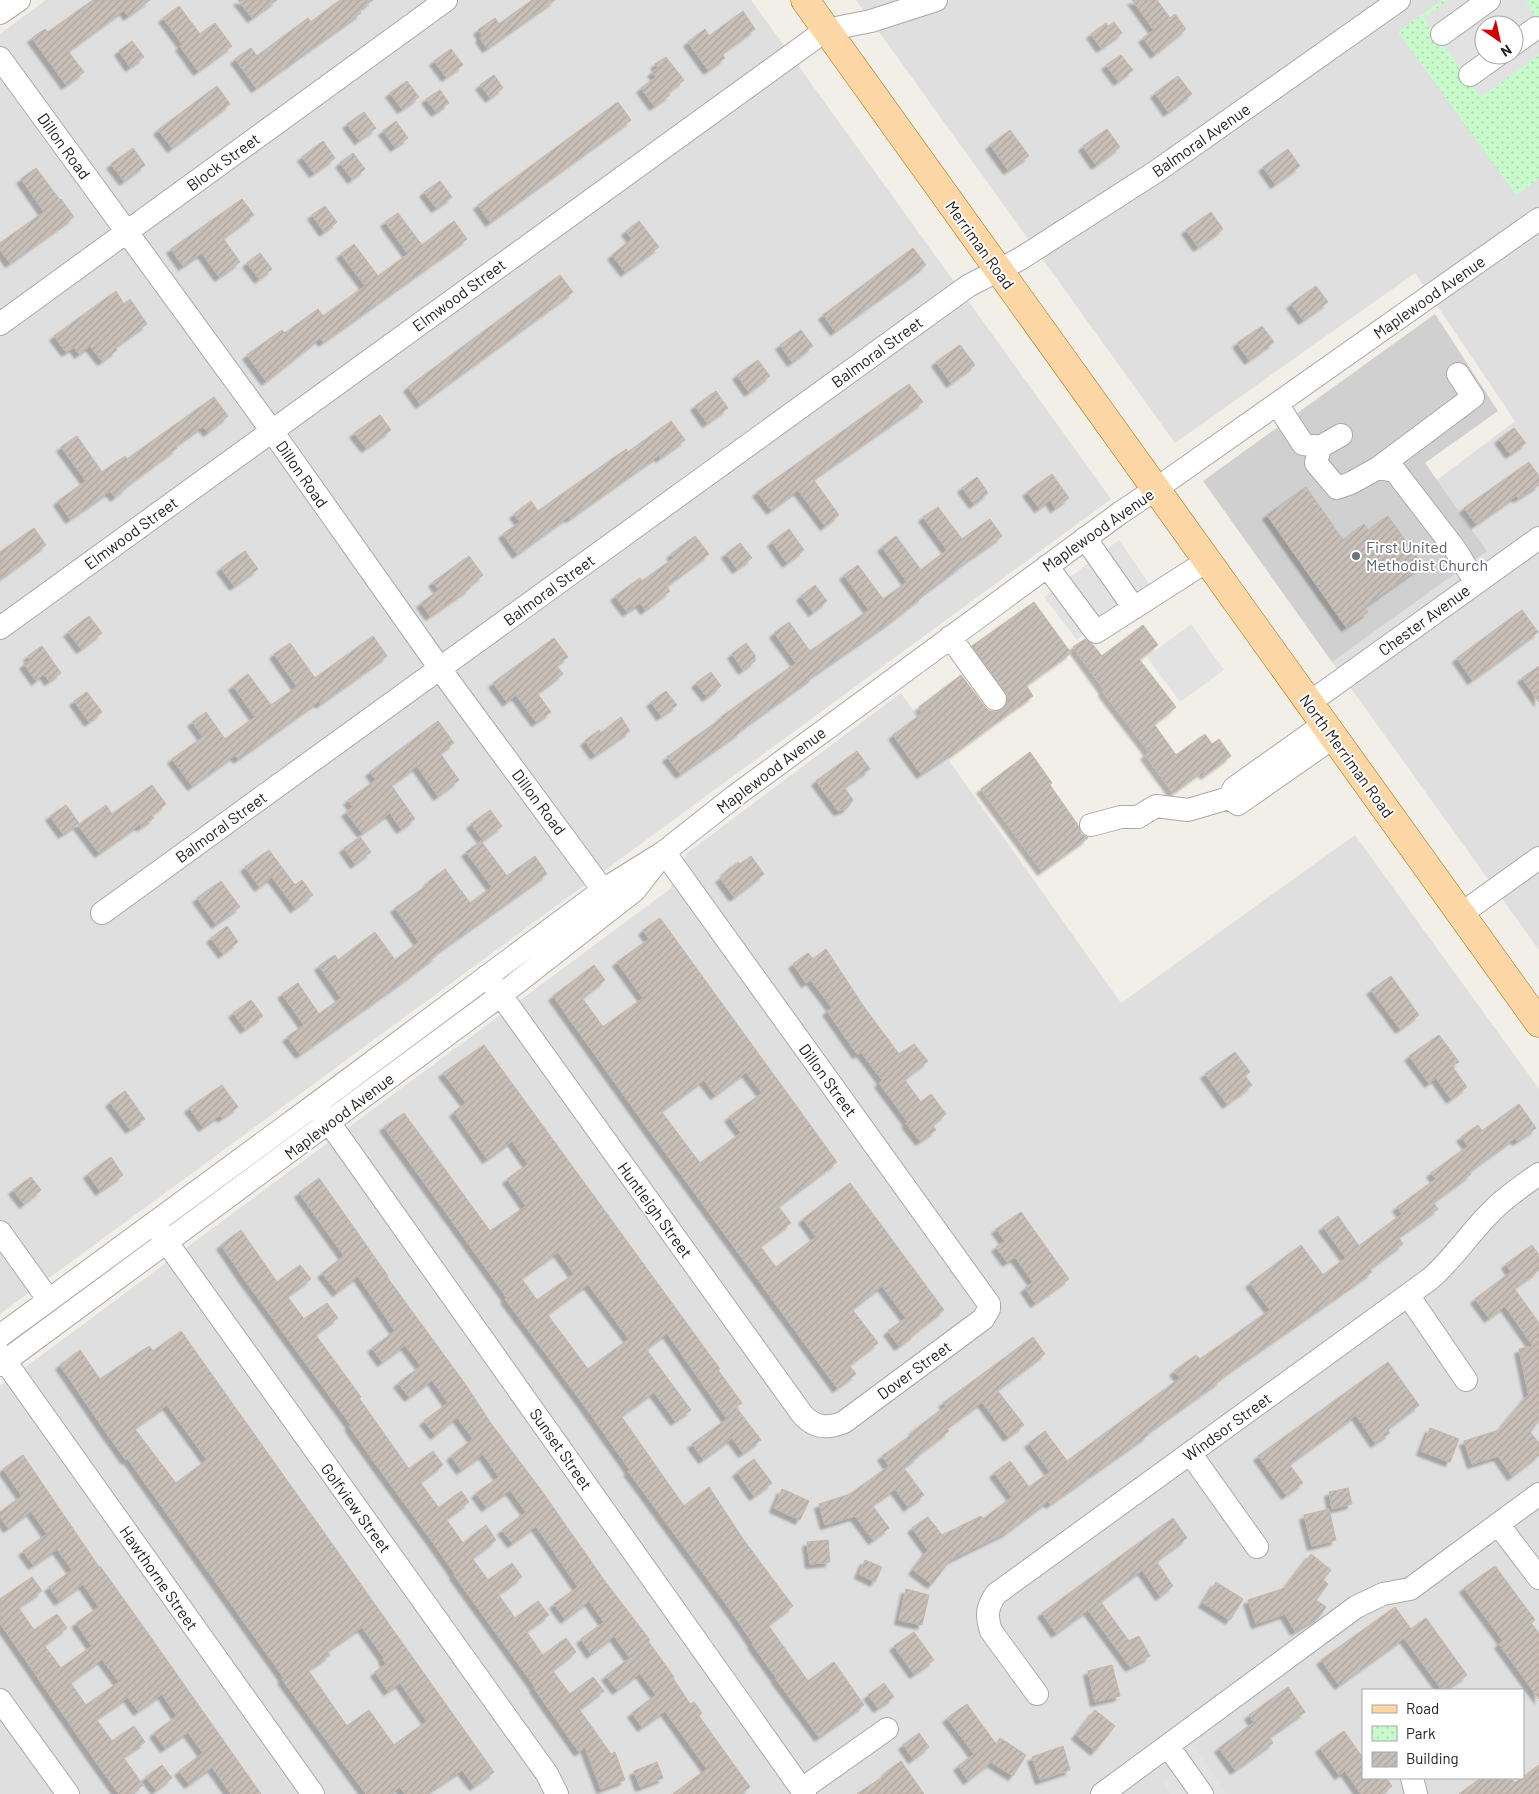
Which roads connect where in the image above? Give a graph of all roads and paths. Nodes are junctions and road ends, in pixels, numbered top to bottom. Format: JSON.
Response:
{"nodes":[{"id":1,"x":18,"y":0,"type":"edge"},
{"id":2,"x":446,"y":0,"type":"edge"},
{"id":3,"x":805,"y":0,"type":"edge"},
{"id":4,"x":936,"y":0,"type":"edge"},
{"id":5,"x":1399,"y":0,"type":"edge"},
{"id":6,"x":1485,"y":11,"type":"edge"},
{"id":7,"x":0,"y":13,"type":"edge"},
{"id":8,"x":1536,"y":28,"type":"dead end"},
{"id":9,"x":826,"y":30,"type":"junction"},
{"id":10,"x":1442,"y":34,"type":"dead end"},
{"id":11,"x":1524,"y":37,"type":"edge"},
{"id":12,"x":0,"y":58,"type":"edge"},
{"id":13,"x":1484,"y":65,"type":"edge"},
{"id":14,"x":1470,"y":75,"type":"dead end"},
{"id":15,"x":1539,"y":219,"type":"edge"},
{"id":16,"x":126,"y":233,"type":"junction"},
{"id":17,"x":997,"y":269,"type":"junction"},
{"id":18,"x":0,"y":324,"type":"edge"},
{"id":19,"x":1458,"y":374,"type":"dead end"},
{"id":20,"x":1277,"y":404,"type":"junction"},
{"id":21,"x":272,"y":431,"type":"junction"},
{"id":22,"x":1341,"y":435,"type":"dead end"},
{"id":23,"x":1320,"y":447,"type":"junction"},
{"id":24,"x":1378,"y":468,"type":"junction"},
{"id":25,"x":1156,"y":489,"type":"junction"},
{"id":26,"x":1085,"y":538,"type":"junction"},
{"id":27,"x":1539,"y":538,"type":"edge"},
{"id":28,"x":1208,"y":561,"type":"junction"},
{"id":29,"x":1047,"y":566,"type":"junction"},
{"id":30,"x":1476,"y":583,"type":"junction"},
{"id":31,"x":1134,"y":608,"type":"junction"},
{"id":32,"x":0,"y":628,"type":"edge"},
{"id":33,"x":950,"y":638,"type":"junction"},
{"id":34,"x":440,"y":668,"type":"junction"},
{"id":35,"x":995,"y":699,"type":"dead end"},
{"id":36,"x":1322,"y":721,"type":"junction"},
{"id":37,"x":1092,"y":825,"type":"dead end"},
{"id":38,"x":664,"y":852,"type":"junction"},
{"id":39,"x":1539,"y":858,"type":"edge"},
{"id":40,"x":603,"y":890,"type":"junction"},
{"id":41,"x":102,"y":912,"type":"dead end"},
{"id":42,"x":1461,"y":914,"type":"junction"},
{"id":43,"x":487,"y":976,"type":"junction"},
{"id":44,"x":501,"y":995,"type":"junction"},
{"id":45,"x":1539,"y":1023,"type":"edge"},
{"id":46,"x":316,"y":1104,"type":"junction"},
{"id":47,"x":330,"y":1123,"type":"junction"},
{"id":48,"x":1539,"y":1174,"type":"edge"},
{"id":49,"x":153,"y":1223,"type":"junction"},
{"id":50,"x":0,"y":1232,"type":"edge"},
{"id":51,"x":167,"y":1243,"type":"junction"},
{"id":52,"x":1408,"y":1295,"type":"junction"},
{"id":53,"x":48,"y":1299,"type":"junction"},
{"id":54,"x":988,"y":1309,"type":"joint"},
{"id":55,"x":0,"y":1336,"type":"edge"},
{"id":56,"x":2,"y":1360,"type":"edge"},
{"id":57,"x":1466,"y":1380,"type":"dead end"},
{"id":58,"x":834,"y":1426,"type":"joint"},
{"id":59,"x":1190,"y":1453,"type":"junction"},
{"id":60,"x":1539,"y":1494,"type":"edge"},
{"id":61,"x":1498,"y":1524,"type":"junction"},
{"id":62,"x":1257,"y":1548,"type":"dead end"},
{"id":63,"x":1539,"y":1578,"type":"edge"},
{"id":64,"x":1037,"y":1694,"type":"dead end"},
{"id":65,"x":0,"y":1700,"type":"edge"},
{"id":66,"x":887,"y":1729,"type":"dead end"},
{"id":67,"x":1168,"y":1746,"type":"junction"},
{"id":68,"x":1412,"y":1779,"type":"edge"},
{"id":69,"x":804,"y":1791,"type":"edge"},
{"id":70,"x":68,"y":1794,"type":"edge"},
{"id":71,"x":313,"y":1794,"type":"edge"},
{"id":72,"x":557,"y":1794,"type":"edge"},
{"id":73,"x":1102,"y":1794,"type":"edge"},
{"id":74,"x":1202,"y":1794,"type":"edge"},
{"id":75,"x":1416,"y":1794,"type":"edge"}],
"edges":[{"from":1,"to":7,"type":"street"},
{"from":2,"to":16,"type":"street","name":"Block Street"},
{"from":3,"to":9,"type":"main road","name":"Merriman Road"},
{"from":4,"to":9,"type":"street","name":"Elmwood Street"},
{"from":5,"to":17,"type":"street","name":"Balmoral Avenue"},
{"from":6,"to":10,"type":"street"},
{"from":8,"to":11,"type":"street"},
{"from":9,"to":17,"type":"main road","name":"Merriman Road"},
{"from":9,"to":21,"type":"street","name":"Elmwood Street"},
{"from":12,"to":16,"type":"street","name":"Dillon Road"},
{"from":13,"to":14,"type":"street"},
{"from":15,"to":20,"type":"street","name":"Maplewood Avenue"},
{"from":16,"to":18,"type":"street","name":"Block Street"},
{"from":16,"to":21,"type":"street","name":"Dillon Road"},
{"from":17,"to":25,"type":"main road","name":"Merriman Road"},
{"from":17,"to":34,"type":"street","name":"Balmoral Street"},
{"from":19,"to":24,"type":"street"},
{"from":20,"to":23,"type":"street"},
{"from":20,"to":25,"type":"street","name":"Maplewood Avenue"},
{"from":21,"to":32,"type":"street","name":"Elmwood Street"},
{"from":21,"to":34,"type":"street","name":"Dillon Road"},
{"from":22,"to":23,"type":"street"},
{"from":23,"to":24,"type":"street"},
{"from":24,"to":30,"type":"street"},
{"from":25,"to":26,"type":"street","name":"Maplewood Avenue"},
{"from":25,"to":28,"type":"main road","name":"North Merriman Road"},
{"from":26,"to":29,"type":"street","name":"Maplewood Avenue"},
{"from":26,"to":31,"type":"street"},
{"from":27,"to":30,"type":"street","name":"Chester Avenue"},
{"from":28,"to":31,"type":"street"},
{"from":28,"to":36,"type":"main road","name":"North Merriman Road"},
{"from":29,"to":31,"type":"street"},
{"from":29,"to":33,"type":"street","name":"Maplewood Avenue"},
{"from":30,"to":36,"type":"street","name":"Chester Avenue"},
{"from":33,"to":35,"type":"street"},
{"from":33,"to":38,"type":"street","name":"Maplewood Avenue"},
{"from":34,"to":40,"type":"street","name":"Dillon Road"},
{"from":34,"to":41,"type":"street","name":"Balmoral Street"},
{"from":36,"to":37,"type":"street","name":"Chester Avenue"},
{"from":36,"to":42,"type":"main road","name":"North Merriman Road"},
{"from":38,"to":40,"type":"street","name":"Maplewood Avenue"},
{"from":38,"to":44,"type":"street","name":"Maplewood Avenue"},
{"from":38,"to":54,"type":"street","name":"Dillon Street"},
{"from":39,"to":42,"type":"street"},
{"from":40,"to":43,"type":"street","name":"Maplewood Avenue"},
{"from":42,"to":45,"type":"main road","name":"North Merriman Road"},
{"from":43,"to":44,"type":"street","name":"Huntleigh Street"},
{"from":43,"to":46,"type":"street","name":"Maplewood Avenue"},
{"from":44,"to":47,"type":"street","name":"Maplewood Avenue"},
{"from":44,"to":58,"type":"street","name":"Huntleigh Street"},
{"from":46,"to":47,"type":"street","name":"Sunset Street"},
{"from":46,"to":49,"type":"street","name":"Maplewood Avenue"},
{"from":47,"to":51,"type":"street","name":"Maplewood Avenue"},
{"from":47,"to":69,"type":"street","name":"Sunset Street"},
{"from":48,"to":52,"type":"street","name":"Windsor Street"},
{"from":49,"to":51,"type":"street","name":"Golfview Street"},
{"from":49,"to":53,"type":"street","name":"Maplewood Avenue"},
{"from":50,"to":53,"type":"street"},
{"from":51,"to":56,"type":"street","name":"Maplewood Avenue"},
{"from":51,"to":72,"type":"street","name":"Golfview Street"},
{"from":52,"to":57,"type":"street"},
{"from":52,"to":59,"type":"street","name":"Windsor Street"},
{"from":53,"to":55,"type":"street","name":"Maplewood Avenue"},
{"from":54,"to":58,"type":"street","name":"Dover Street"},
{"from":56,"to":71,"type":"street","name":"Hawthorne Street"},
{"from":59,"to":62,"type":"street"},
{"from":59,"to":64,"type":"street","name":"Windsor Street"},
{"from":60,"to":61,"type":"street"},
{"from":61,"to":63,"type":"street"},
{"from":61,"to":67,"type":"street"},
{"from":65,"to":70,"type":"street"},
{"from":66,"to":69,"type":"street"},
{"from":67,"to":73,"type":"street"},
{"from":67,"to":74,"type":"street"},
{"from":68,"to":75,"type":"street"}]}
